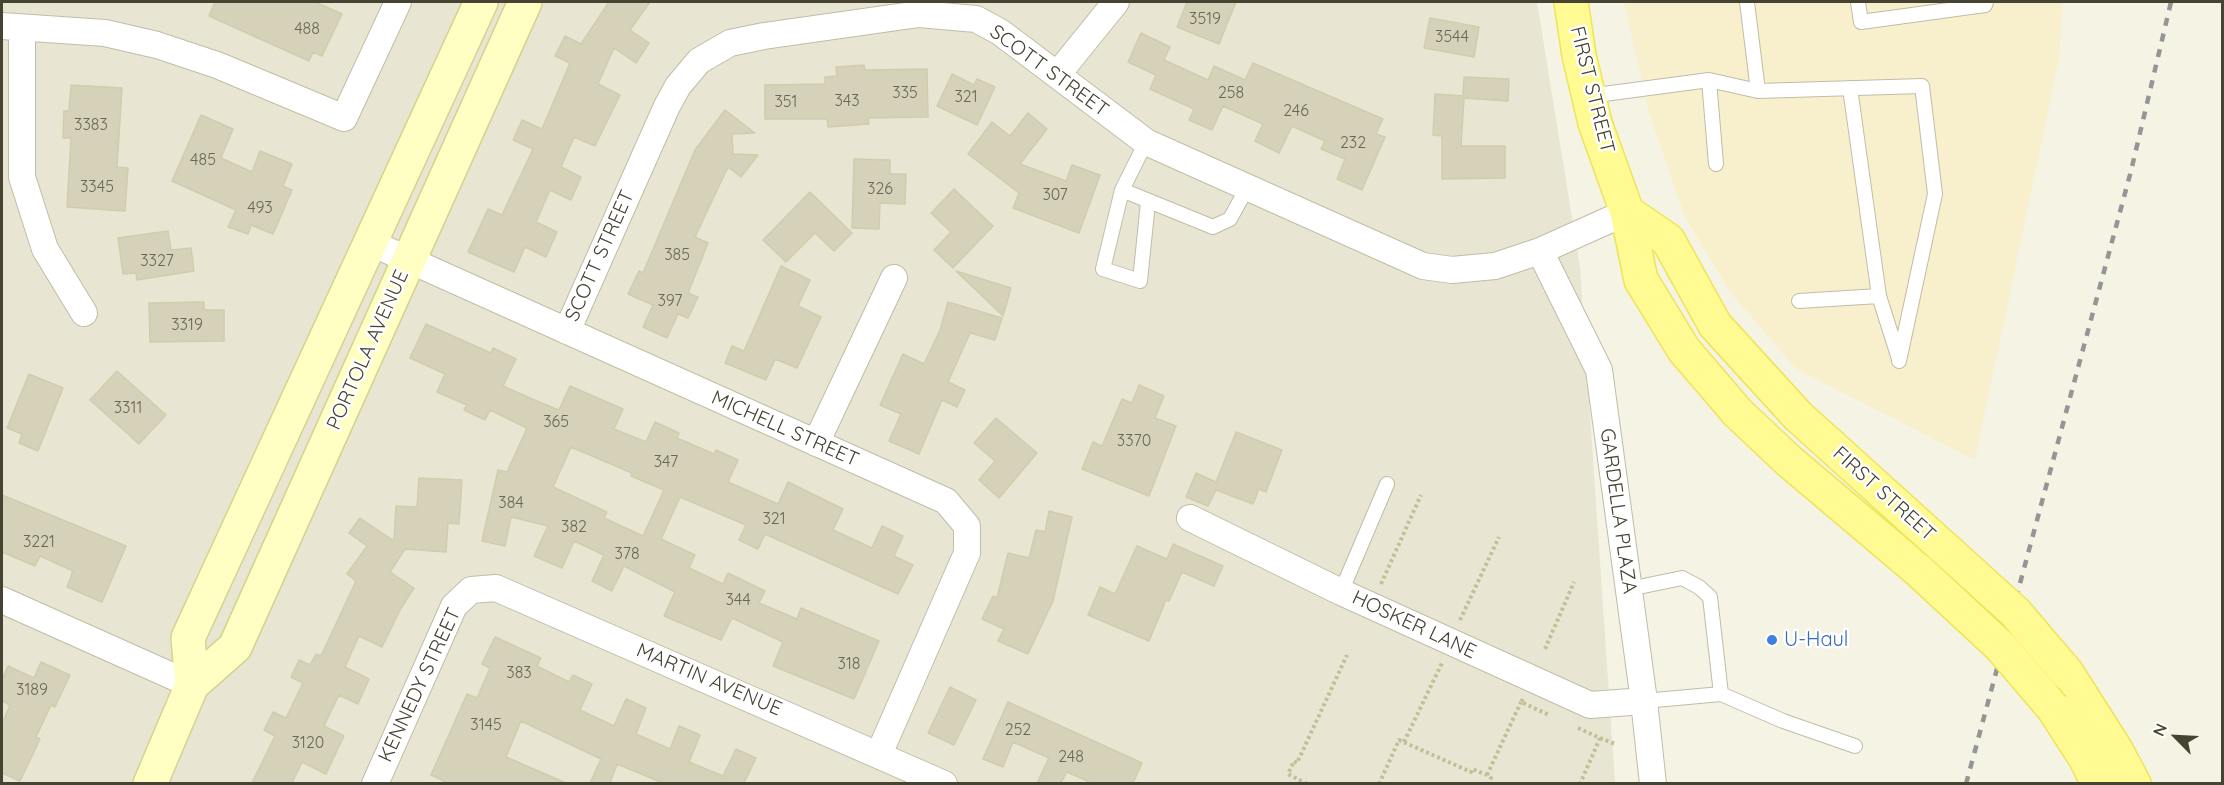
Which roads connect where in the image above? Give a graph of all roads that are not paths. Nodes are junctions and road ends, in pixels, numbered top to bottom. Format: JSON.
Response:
{"nodes":[{"id":1,"x":398,"y":2,"type":"edge"},
{"id":2,"x":481,"y":2,"type":"edge"},
{"id":3,"x":525,"y":2,"type":"edge"},
{"id":4,"x":1116,"y":2,"type":"edge"},
{"id":5,"x":1571,"y":2,"type":"edge"},
{"id":6,"x":1747,"y":2,"type":"edge"},
{"id":7,"x":1858,"y":2,"type":"edge"},
{"id":8,"x":1986,"y":2,"type":"edge"},
{"id":9,"x":1944,"y":6,"type":"edge"},
{"id":10,"x":12,"y":27,"type":"edge"},
{"id":11,"x":1057,"y":75,"type":"junction"},
{"id":12,"x":1709,"y":80,"type":"junction"},
{"id":13,"x":1850,"y":88,"type":"junction"},
{"id":14,"x":1758,"y":91,"type":"junction"},
{"id":15,"x":1589,"y":96,"type":"junction"},
{"id":16,"x":1146,"y":142,"type":"junction"},
{"id":17,"x":1716,"y":164,"type":"dead end"},
{"id":18,"x":1247,"y":188,"type":"junction"},
{"id":19,"x":1122,"y":190,"type":"junction"},
{"id":20,"x":1148,"y":202,"type":"junction"},
{"id":21,"x":1627,"y":212,"type":"junction"},
{"id":22,"x":369,"y":242,"type":"junction"},
{"id":23,"x":1540,"y":251,"type":"junction"},
{"id":24,"x":409,"y":260,"type":"junction"},
{"id":25,"x":894,"y":278,"type":"dead end"},
{"id":26,"x":1879,"y":296,"type":"junction"},
{"id":27,"x":1799,"y":301,"type":"dead end"},
{"id":28,"x":84,"y":313,"type":"dead end"},
{"id":29,"x":567,"y":331,"type":"junction"},
{"id":30,"x":816,"y":443,"type":"junction"},
{"id":31,"x":1387,"y":484,"type":"dead end"},
{"id":32,"x":1190,"y":518,"type":"dead end"},
{"id":33,"x":1629,"y":590,"type":"junction"},
{"id":34,"x":471,"y":591,"type":"joint"},
{"id":35,"x":1341,"y":592,"type":"junction"},
{"id":36,"x":2,"y":600,"type":"edge"},
{"id":37,"x":192,"y":685,"type":"junction"},
{"id":38,"x":1721,"y":694,"type":"junction"},
{"id":39,"x":1644,"y":701,"type":"junction"},
{"id":40,"x":1855,"y":746,"type":"dead end"},
{"id":41,"x":879,"y":754,"type":"junction"},
{"id":42,"x":150,"y":783,"type":"edge"},
{"id":43,"x":375,"y":783,"type":"edge"},
{"id":44,"x":944,"y":783,"type":"edge"},
{"id":45,"x":1653,"y":783,"type":"edge"},
{"id":46,"x":2098,"y":783,"type":"edge"},
{"id":47,"x":2134,"y":783,"type":"edge"}],
"edges":[{"from":1,"to":10,"type":"street"},
{"from":2,"to":22,"type":"main road","name":"PORTOLA AVENUE"},
{"from":3,"to":24,"type":"main road","name":"PORTOLA AVENUE"},
{"from":4,"to":11,"type":"street"},
{"from":5,"to":15,"type":"main road","name":"FIRST STREET"},
{"from":6,"to":14,"type":"lane"},
{"from":7,"to":9,"type":"lane"},
{"from":8,"to":9,"type":"lane"},
{"from":10,"to":28,"type":"street"},
{"from":11,"to":16,"type":"street","name":"SCOTT STREET"},
{"from":11,"to":29,"type":"street","name":"SCOTT STREET"},
{"from":12,"to":14,"type":"lane"},
{"from":12,"to":15,"type":"lane"},
{"from":12,"to":17,"type":"lane"},
{"from":13,"to":14,"type":"lane"},
{"from":13,"to":26,"type":"lane"},
{"from":13,"to":26,"type":"lane"},
{"from":15,"to":21,"type":"main road","name":"FIRST STREET"},
{"from":16,"to":18,"type":"street","name":"SCOTT STREET"},
{"from":16,"to":19,"type":"lane"},
{"from":18,"to":20,"type":"lane"},
{"from":18,"to":23,"type":"street","name":"SCOTT STREET"},
{"from":19,"to":20,"type":"lane"},
{"from":19,"to":20,"type":"lane"},
{"from":21,"to":23,"type":"street","name":"SCOTT STREET"},
{"from":21,"to":46,"type":"main road","name":"FIRST STREET","bridge":true},
{"from":21,"to":47,"type":"main road","name":"FIRST STREET","bridge":true},
{"from":22,"to":24,"type":"street","name":"MICHELL STREET"},
{"from":22,"to":37,"type":"main road","name":"PORTOLA AVENUE"},
{"from":23,"to":33,"type":"street","name":"GARDELLA PLAZA"},
{"from":24,"to":29,"type":"street","name":"MICHELL STREET"},
{"from":24,"to":37,"type":"main road","name":"PORTOLA AVENUE"},
{"from":25,"to":30,"type":"street"},
{"from":26,"to":27,"type":"lane"},
{"from":29,"to":30,"type":"street","name":"MICHELL STREET"},
{"from":30,"to":41,"type":"street","name":"MICHELL STREET"},
{"from":31,"to":35,"type":"lane"},
{"from":32,"to":35,"type":"street","name":"HOSKER LANE"},
{"from":33,"to":38,"type":"lane"},
{"from":33,"to":39,"type":"street","name":"GARDELLA PLAZA"},
{"from":34,"to":41,"type":"street","name":"MARTIN AVENUE"},
{"from":34,"to":43,"type":"street","name":"KENNEDY STREET"},
{"from":35,"to":39,"type":"street","name":"HOSKER LANE"},
{"from":36,"to":37,"type":"street"},
{"from":37,"to":42,"type":"main road","name":"PORTOLA AVENUE"},
{"from":38,"to":39,"type":"lane"},
{"from":38,"to":40,"type":"lane"},
{"from":39,"to":45,"type":"street","name":"GARDELLA PLAZA"},
{"from":41,"to":44,"type":"street","name":"MARTIN AVENUE"}]}
